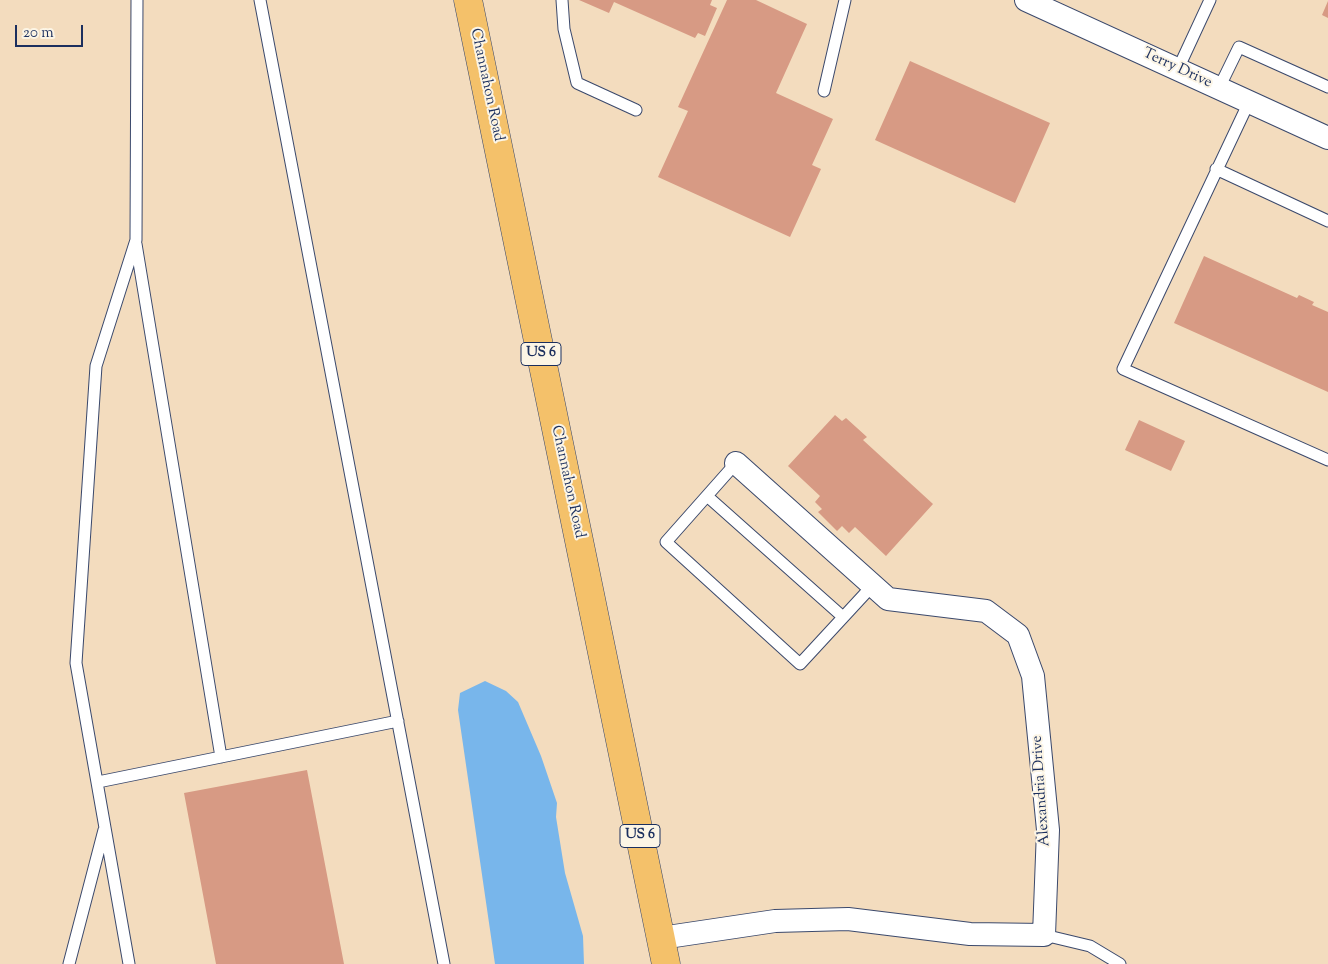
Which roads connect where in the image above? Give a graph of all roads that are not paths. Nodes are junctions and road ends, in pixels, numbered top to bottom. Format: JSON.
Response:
{"nodes":[{"id":1,"x":137,"y":0,"type":"edge"},
{"id":2,"x":260,"y":0,"type":"edge"},
{"id":3,"x":468,"y":0,"type":"edge"},
{"id":4,"x":562,"y":0,"type":"edge"},
{"id":5,"x":845,"y":0,"type":"edge"},
{"id":6,"x":1026,"y":0,"type":"edge"},
{"id":7,"x":1210,"y":0,"type":"edge"},
{"id":8,"x":1178,"y":69,"type":"junction"},
{"id":9,"x":1328,"y":87,"type":"edge"},
{"id":10,"x":1219,"y":88,"type":"junction"},
{"id":11,"x":824,"y":91,"type":"dead end"},
{"id":12,"x":1249,"y":102,"type":"junction"},
{"id":13,"x":636,"y":110,"type":"dead end"},
{"id":14,"x":1328,"y":138,"type":"edge"},
{"id":15,"x":1216,"y":169,"type":"junction"},
{"id":16,"x":1328,"y":221,"type":"edge"},
{"id":17,"x":136,"y":240,"type":"junction"},
{"id":18,"x":1328,"y":460,"type":"edge"},
{"id":19,"x":736,"y":463,"type":"joint"},
{"id":20,"x":707,"y":496,"type":"junction"},
{"id":21,"x":873,"y":585,"type":"junction"},
{"id":22,"x":843,"y":617,"type":"junction"},
{"id":23,"x":398,"y":721,"type":"junction"},
{"id":24,"x":221,"y":757,"type":"junction"},
{"id":25,"x":98,"y":782,"type":"junction"},
{"id":26,"x":105,"y":826,"type":"junction"},
{"id":27,"x":1044,"y":935,"type":"junction"},
{"id":28,"x":663,"y":951,"type":"edge"},
{"id":29,"x":69,"y":964,"type":"edge"},
{"id":30,"x":129,"y":964,"type":"edge"},
{"id":31,"x":444,"y":964,"type":"edge"},
{"id":32,"x":1120,"y":964,"type":"edge"}],
"edges":[{"from":1,"to":17,"type":"lane"},
{"from":2,"to":23,"type":"lane"},
{"from":3,"to":28,"type":"main road","name":"Channahon Road","number":"US 6"},
{"from":4,"to":13,"type":"lane"},
{"from":5,"to":11,"type":"lane"},
{"from":6,"to":8,"type":"street","name":"Terry Drive"},
{"from":7,"to":8,"type":"lane"},
{"from":8,"to":10,"type":"street","name":"Terry Drive"},
{"from":9,"to":10,"type":"lane"},
{"from":10,"to":12,"type":"street","name":"Terry Drive"},
{"from":12,"to":14,"type":"street","name":"Terry Drive"},
{"from":12,"to":15,"type":"lane"},
{"from":15,"to":16,"type":"lane"},
{"from":15,"to":18,"type":"lane"},
{"from":17,"to":24,"type":"lane"},
{"from":17,"to":25,"type":"lane"},
{"from":19,"to":20,"type":"lane"},
{"from":19,"to":21,"type":"street","name":"Alexandria Drive"},
{"from":20,"to":22,"type":"lane"},
{"from":20,"to":22,"type":"lane"},
{"from":21,"to":22,"type":"lane"},
{"from":21,"to":27,"type":"street","name":"Alexandria Drive"},
{"from":23,"to":24,"type":"lane"},
{"from":23,"to":31,"type":"lane"},
{"from":24,"to":25,"type":"lane"},
{"from":25,"to":26,"type":"lane"},
{"from":26,"to":29,"type":"lane"},
{"from":26,"to":30,"type":"lane"},
{"from":27,"to":28,"type":"street"},
{"from":27,"to":32,"type":"lane"}]}
